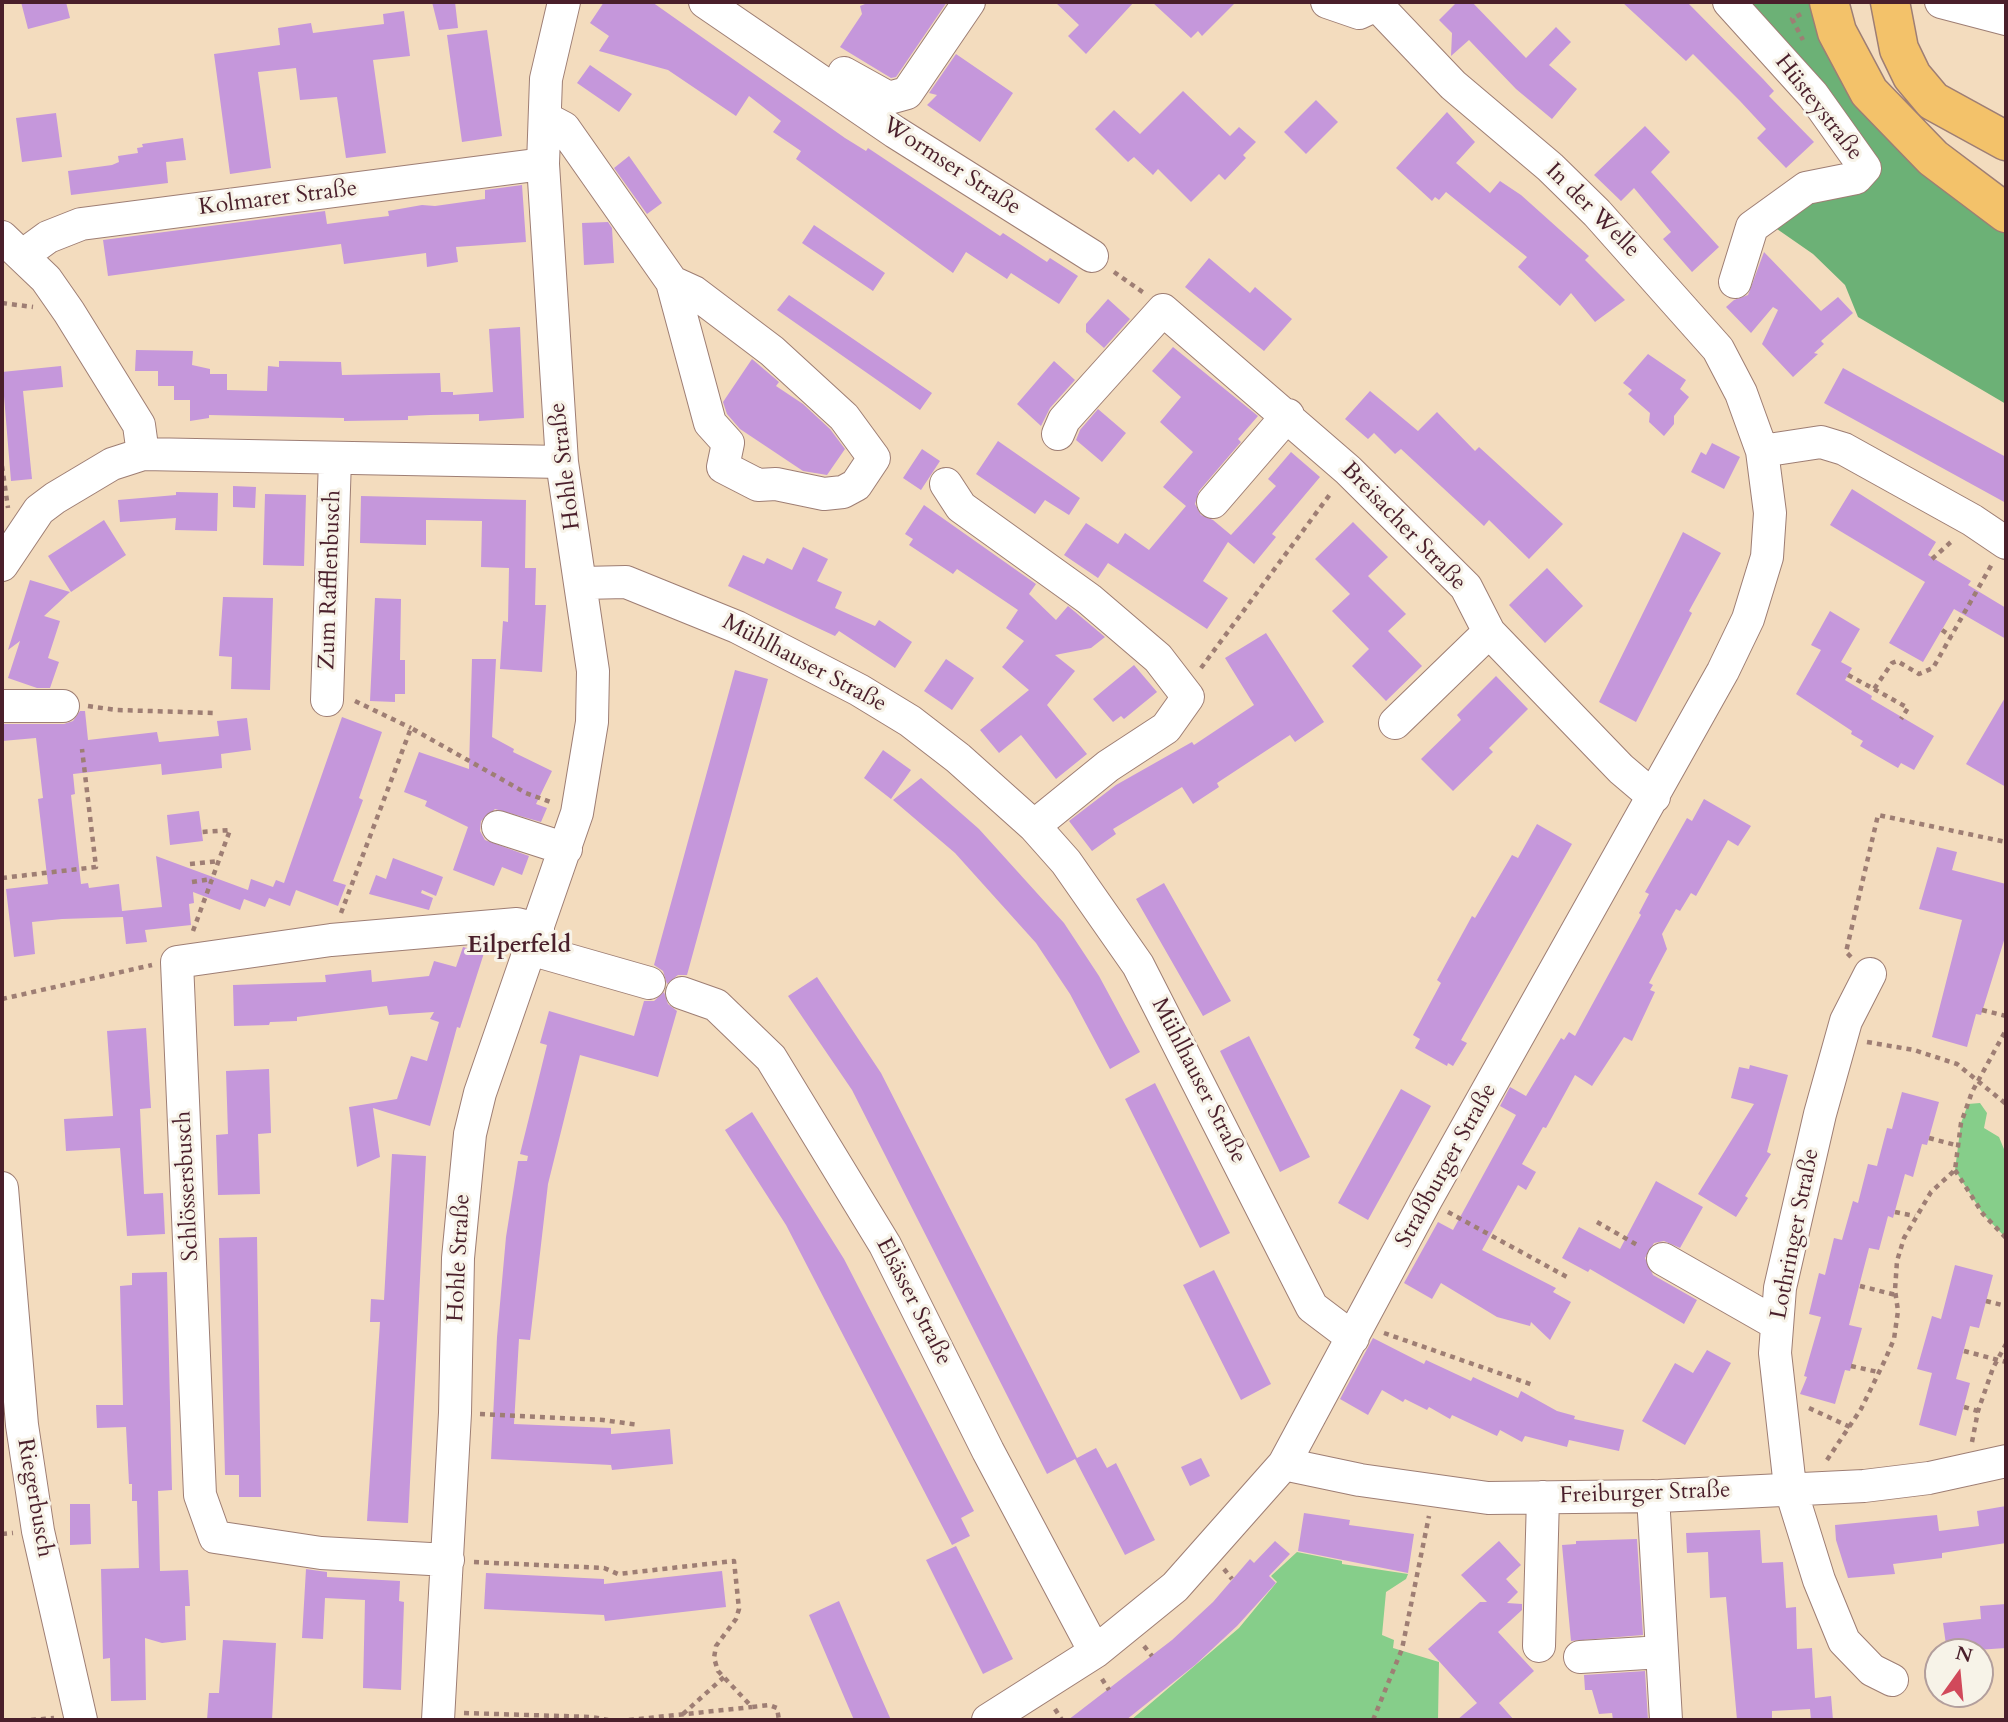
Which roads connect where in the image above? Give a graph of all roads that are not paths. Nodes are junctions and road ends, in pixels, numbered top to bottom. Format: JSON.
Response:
{"nodes":[{"id":1,"x":564,"y":2,"type":"edge"},
{"id":2,"x":705,"y":2,"type":"edge"},
{"id":3,"x":970,"y":2,"type":"edge"},
{"id":4,"x":1327,"y":2,"type":"edge"},
{"id":5,"x":1729,"y":2,"type":"edge"},
{"id":6,"x":1829,"y":2,"type":"edge"},
{"id":7,"x":1873,"y":2,"type":"edge"},
{"id":8,"x":1890,"y":2,"type":"edge"},
{"id":9,"x":1941,"y":2,"type":"edge"},
{"id":10,"x":1375,"y":3,"type":"edge"},
{"id":11,"x":2006,"y":19,"type":"edge"},
{"id":12,"x":1854,"y":65,"type":"junction"},
{"id":13,"x":812,"y":73,"type":"junction"},
{"id":14,"x":545,"y":118,"type":"junction"},
{"id":15,"x":2006,"y":141,"type":"edge"},
{"id":16,"x":543,"y":164,"type":"junction"},
{"id":17,"x":2006,"y":213,"type":"edge"},
{"id":18,"x":12,"y":246,"type":"edge"},
{"id":19,"x":1092,"y":256,"type":"road end"},
{"id":20,"x":671,"y":282,"type":"junction"},
{"id":21,"x":1735,"y":282,"type":"dead end"},
{"id":22,"x":1288,"y":415,"type":"junction"},
{"id":23,"x":1059,"y":434,"type":"dead end"},
{"id":24,"x":1762,"y":450,"type":"junction"},
{"id":25,"x":143,"y":454,"type":"junction"},
{"id":26,"x":335,"y":459,"type":"junction"},
{"id":27,"x":562,"y":462,"type":"junction"},
{"id":28,"x":946,"y":484,"type":"dead end"},
{"id":29,"x":1213,"y":502,"type":"dead end"},
{"id":30,"x":1770,"y":513,"type":"joint"},
{"id":31,"x":2006,"y":543,"type":"edge"},
{"id":32,"x":2,"y":565,"type":"edge"},
{"id":33,"x":582,"y":583,"type":"junction"},
{"id":34,"x":1489,"y":632,"type":"junction"},
{"id":35,"x":327,"y":700,"type":"dead end"},
{"id":36,"x":2,"y":706,"type":"edge"},
{"id":37,"x":63,"y":706,"type":"road end"},
{"id":38,"x":1395,"y":723,"type":"dead end"},
{"id":39,"x":1654,"y":797,"type":"junction"},
{"id":40,"x":1034,"y":825,"type":"junction"},
{"id":41,"x":498,"y":827,"type":"dead end"},
{"id":42,"x":566,"y":849,"type":"junction"},
{"id":43,"x":534,"y":939,"type":"junction"},
{"id":44,"x":1870,"y":974,"type":"road end"},
{"id":45,"x":649,"y":983,"type":"dead end"},
{"id":46,"x":682,"y":993,"type":"dead end"},
{"id":47,"x":2,"y":1188,"type":"edge"},
{"id":48,"x":1663,"y":1259,"type":"road end"},
{"id":49,"x":1777,"y":1324,"type":"junction"},
{"id":50,"x":1357,"y":1330,"type":"junction"},
{"id":51,"x":2006,"y":1461,"type":"edge"},
{"id":52,"x":1284,"y":1464,"type":"junction"},
{"id":53,"x":1801,"y":1488,"type":"junction"},
{"id":54,"x":1653,"y":1496,"type":"junction"},
{"id":55,"x":1543,"y":1497,"type":"junction"},
{"id":56,"x":448,"y":1560,"type":"junction"},
{"id":57,"x":1539,"y":1646,"type":"dead end"},
{"id":58,"x":1095,"y":1652,"type":"junction"},
{"id":59,"x":1662,"y":1652,"type":"junction"},
{"id":60,"x":1580,"y":1657,"type":"dead end"},
{"id":61,"x":1892,"y":1680,"type":"dead end"},
{"id":62,"x":439,"y":1716,"type":"edge"},
{"id":63,"x":81,"y":1720,"type":"edge"},
{"id":64,"x":988,"y":1720,"type":"edge"},
{"id":65,"x":1666,"y":1720,"type":"edge"}],
"edges":[{"from":1,"to":14,"type":"street","name":"Hohle Straße"},
{"from":2,"to":13,"type":"street","name":"Wormser Straße"},
{"from":3,"to":13,"type":"street","name":"Wormser Straße"},
{"from":4,"to":10,"type":"street","name":"In der Welle"},
{"from":5,"to":21,"type":"street","name":"Hüsteystraße"},
{"from":6,"to":12,"type":"main road"},
{"from":7,"to":12,"type":"main road"},
{"from":8,"to":15,"type":"main road"},
{"from":9,"to":11,"type":"street"},
{"from":10,"to":24,"type":"street","name":"In der Welle"},
{"from":12,"to":17,"type":"main road"},
{"from":13,"to":19,"type":"street","name":"Wormser Straße"},
{"from":14,"to":16,"type":"street","name":"Hohle Straße"},
{"from":14,"to":20,"type":"street"},
{"from":16,"to":18,"type":"street","name":"Kolmarer Straße"},
{"from":16,"to":27,"type":"street","name":"Hohle Straße"},
{"from":18,"to":25,"type":"street"},
{"from":20,"to":20,"type":"street"},
{"from":22,"to":23,"type":"street","name":"Breisacher Straße"},
{"from":22,"to":29,"type":"street"},
{"from":22,"to":34,"type":"street","name":"Breisacher Straße"},
{"from":24,"to":30,"type":"street","name":"In der Welle"},
{"from":24,"to":31,"type":"street"},
{"from":25,"to":26,"type":"street","name":"Zum Rafflenbusch"},
{"from":25,"to":32,"type":"street"},
{"from":26,"to":27,"type":"street","name":"Zum Rafflenbusch"},
{"from":26,"to":35,"type":"street","name":"Zum Rafflenbusch"},
{"from":27,"to":33,"type":"street","name":"Hohle Straße"},
{"from":28,"to":40,"type":"street"},
{"from":30,"to":39,"type":"street","name":"Straßburger Straße"},
{"from":33,"to":40,"type":"street","name":"Mühlhauser Straße"},
{"from":33,"to":42,"type":"street","name":"Hohle Straße"},
{"from":34,"to":38,"type":"street"},
{"from":34,"to":39,"type":"street","name":"Breisacher Straße"},
{"from":36,"to":37,"type":"street"},
{"from":39,"to":50,"type":"street","name":"Straßburger Straße"},
{"from":40,"to":50,"type":"street","name":"Mühlhauser Straße"},
{"from":41,"to":42,"type":"street"},
{"from":42,"to":43,"type":"street","name":"Hohle Straße"},
{"from":43,"to":45,"type":"street"},
{"from":43,"to":56,"type":"street","name":"Hohle Straße"},
{"from":43,"to":56,"type":"street","name":"Schlössersbusch"},
{"from":44,"to":49,"type":"street","name":"Lothringer Straße"},
{"from":46,"to":58,"type":"street","name":"Elsässer Straße"},
{"from":47,"to":63,"type":"street","name":"Riegerbusch"},
{"from":48,"to":49,"type":"street"},
{"from":49,"to":53,"type":"street","name":"Lothringer Straße"},
{"from":50,"to":52,"type":"street","name":"Straßburger Straße"},
{"from":51,"to":53,"type":"street","name":"Freiburger Straße"},
{"from":52,"to":55,"type":"street","name":"Freiburger Straße"},
{"from":52,"to":58,"type":"street","name":"Straßburger Straße"},
{"from":53,"to":54,"type":"street","name":"Freiburger Straße"},
{"from":53,"to":61,"type":"street","name":"Lothringer Straße"},
{"from":54,"to":55,"type":"street","name":"Freiburger Straße"},
{"from":54,"to":59,"type":"street"},
{"from":55,"to":57,"type":"street"},
{"from":56,"to":62,"type":"street","name":"Hohle Straße"},
{"from":58,"to":64,"type":"street","name":"Straßburger Straße"},
{"from":59,"to":60,"type":"street"},
{"from":59,"to":65,"type":"street"}]}
